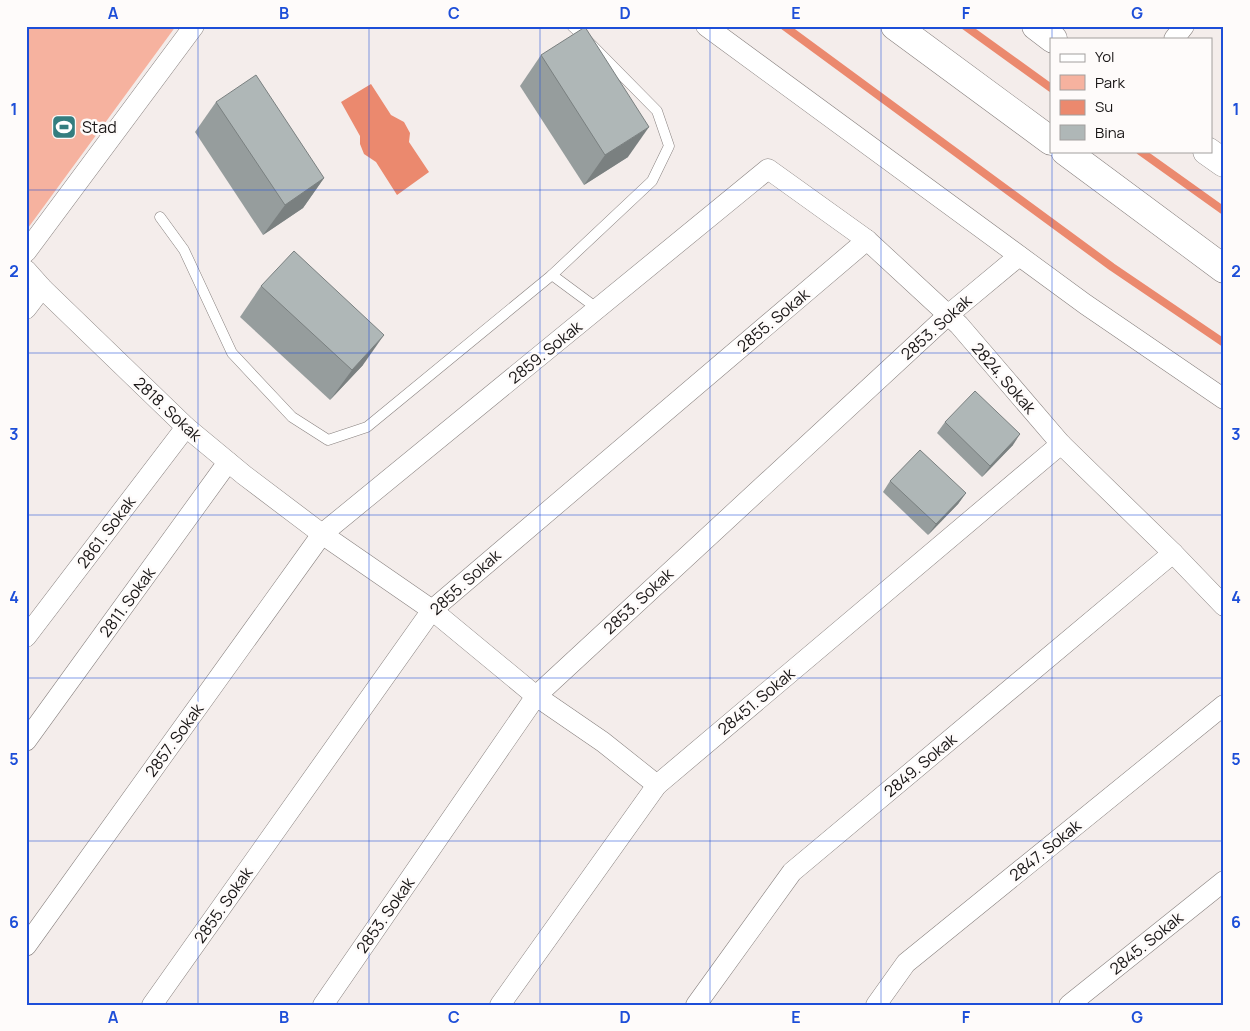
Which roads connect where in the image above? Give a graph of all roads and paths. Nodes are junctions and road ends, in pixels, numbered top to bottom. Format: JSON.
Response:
{"nodes":[{"id":1,"x":194,"y":26,"type":"edge"},
{"id":2,"x":572,"y":26,"type":"edge"},
{"id":3,"x":706,"y":26,"type":"edge"},
{"id":4,"x":895,"y":26,"type":"edge"},
{"id":5,"x":1036,"y":26,"type":"edge"},
{"id":6,"x":1184,"y":26,"type":"edge"},
{"id":7,"x":1052,"y":38,"type":"edge"},
{"id":8,"x":1175,"y":38,"type":"edge"},
{"id":9,"x":1050,"y":141,"type":"edge"},
{"id":10,"x":1065,"y":152,"type":"edge"},
{"id":11,"x":1208,"y":152,"type":"edge"},
{"id":12,"x":1224,"y":163,"type":"edge"},
{"id":13,"x":768,"y":169,"type":"joint"},
{"id":14,"x":160,"y":217,"type":"dead end"},
{"id":15,"x":867,"y":240,"type":"junction"},
{"id":16,"x":26,"y":252,"type":"edge"},
{"id":17,"x":1019,"y":256,"type":"junction"},
{"id":18,"x":1224,"y":269,"type":"edge"},
{"id":19,"x":26,"y":270,"type":"edge"},
{"id":20,"x":552,"y":275,"type":"junction"},
{"id":21,"x":42,"y":288,"type":"junction"},
{"id":22,"x":26,"y":309,"type":"edge"},
{"id":23,"x":598,"y":309,"type":"junction"},
{"id":24,"x":948,"y":315,"type":"junction"},
{"id":25,"x":1224,"y":399,"type":"edge"},
{"id":26,"x":186,"y":427,"type":"junction"},
{"id":27,"x":1061,"y":444,"type":"junction"},
{"id":28,"x":228,"y":462,"type":"junction"},
{"id":29,"x":322,"y":534,"type":"junction"},
{"id":30,"x":1173,"y":553,"type":"junction"},
{"id":31,"x":1224,"y":606,"type":"edge"},
{"id":32,"x":432,"y":610,"type":"junction"},
{"id":33,"x":26,"y":637,"type":"edge"},
{"id":34,"x":536,"y":696,"type":"junction"},
{"id":35,"x":1224,"y":704,"type":"edge"},
{"id":36,"x":26,"y":741,"type":"edge"},
{"id":37,"x":658,"y":785,"type":"junction"},
{"id":38,"x":1224,"y":881,"type":"edge"},
{"id":39,"x":26,"y":946,"type":"edge"},
{"id":40,"x":152,"y":1005,"type":"edge"},
{"id":41,"x":323,"y":1005,"type":"edge"},
{"id":42,"x":500,"y":1005,"type":"edge"},
{"id":43,"x":696,"y":1005,"type":"edge"},
{"id":44,"x":876,"y":1005,"type":"edge"},
{"id":45,"x":1068,"y":1005,"type":"edge"}],
"edges":[{"from":1,"to":16,"type":"street"},
{"from":2,"to":20,"type":"lane"},
{"from":3,"to":17,"type":"street"},
{"from":4,"to":9,"type":"street"},
{"from":5,"to":7,"type":"street"},
{"from":6,"to":8,"type":"street"},
{"from":10,"to":18,"type":"street"},
{"from":11,"to":12,"type":"street"},
{"from":13,"to":15,"type":"street","name":"2824. Sokak"},
{"from":13,"to":23,"type":"street","name":"2859. Sokak"},
{"from":14,"to":20,"type":"lane"},
{"from":15,"to":24,"type":"street","name":"2824. Sokak"},
{"from":15,"to":32,"type":"street","name":"2855. Sokak"},
{"from":17,"to":24,"type":"street","name":"2853. Sokak"},
{"from":17,"to":25,"type":"street"},
{"from":19,"to":21,"type":"street","name":"2818. Sokak"},
{"from":20,"to":23,"type":"lane"},
{"from":21,"to":22,"type":"street"},
{"from":21,"to":26,"type":"street","name":"2818. Sokak"},
{"from":23,"to":29,"type":"street","name":"2859. Sokak"},
{"from":24,"to":27,"type":"street","name":"2824. Sokak"},
{"from":24,"to":34,"type":"street","name":"2853. Sokak"},
{"from":26,"to":28,"type":"street","name":"2818. Sokak"},
{"from":26,"to":33,"type":"street","name":"2861. Sokak"},
{"from":27,"to":30,"type":"street","name":"2824. Sokak"},
{"from":27,"to":37,"type":"street","name":"28451. Sokak"},
{"from":28,"to":29,"type":"street","name":"2818. Sokak"},
{"from":28,"to":36,"type":"street","name":"2811. Sokak"},
{"from":29,"to":32,"type":"street","name":"2818. Sokak"},
{"from":29,"to":39,"type":"street","name":"2857. Sokak"},
{"from":30,"to":31,"type":"street","name":"2824. Sokak"},
{"from":30,"to":43,"type":"street","name":"2849. Sokak"},
{"from":32,"to":34,"type":"street","name":"2818. Sokak"},
{"from":32,"to":40,"type":"street","name":"2855. Sokak"},
{"from":34,"to":37,"type":"street","name":"2818. Sokak"},
{"from":34,"to":41,"type":"street","name":"2853. Sokak"},
{"from":35,"to":44,"type":"street","name":"2847. Sokak"},
{"from":37,"to":42,"type":"street","name":"28451. Sokak"},
{"from":38,"to":45,"type":"street","name":"2845. Sokak"}]}
